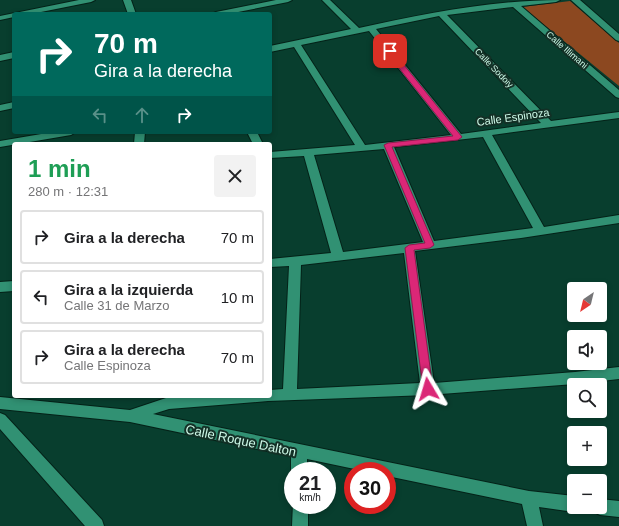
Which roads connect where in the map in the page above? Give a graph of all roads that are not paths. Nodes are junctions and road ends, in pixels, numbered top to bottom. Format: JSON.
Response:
{"nodes":[{"id":1,"x":91,"y":0,"type":"edge"},
{"id":2,"x":127,"y":0,"type":"edge"},
{"id":3,"x":288,"y":0,"type":"edge"},
{"id":4,"x":326,"y":0,"type":"edge"},
{"id":5,"x":485,"y":0,"type":"edge"},
{"id":6,"x":556,"y":0,"type":"edge"},
{"id":7,"x":575,"y":0,"type":"edge"},
{"id":8,"x":514,"y":4,"type":"junction"},
{"id":9,"x":491,"y":7,"type":"junction"},
{"id":10,"x":28,"y":12,"type":"edge"},
{"id":11,"x":131,"y":12,"type":"edge"},
{"id":12,"x":226,"y":12,"type":"edge"},
{"id":13,"x":440,"y":13,"type":"junction"},
{"id":14,"x":12,"y":15,"type":"edge"},
{"id":15,"x":0,"y":18,"type":"edge"},
{"id":16,"x":370,"y":27,"type":"junction"},
{"id":17,"x":356,"y":30,"type":"junction"},
{"id":18,"x":619,"y":38,"type":"edge"},
{"id":19,"x":296,"y":43,"type":"junction"},
{"id":20,"x":272,"y":49,"type":"edge"},
{"id":21,"x":12,"y":55,"type":"edge"},
{"id":22,"x":0,"y":58,"type":"edge"},
{"id":23,"x":619,"y":96,"type":"edge"},
{"id":24,"x":12,"y":105,"type":"edge"},
{"id":25,"x":0,"y":108,"type":"edge"},
{"id":26,"x":619,"y":114,"type":"edge"},
{"id":27,"x":548,"y":124,"type":"junction"},
{"id":28,"x":486,"y":133,"type":"junction"},
{"id":29,"x":61,"y":134,"type":"edge"},
{"id":30,"x":458,"y":137,"type":"junction"},
{"id":31,"x":23,"y":142,"type":"edge"},
{"id":32,"x":0,"y":144,"type":"edge"},
{"id":33,"x":12,"y":144,"type":"edge"},
{"id":34,"x":388,"y":145,"type":"junction"},
{"id":35,"x":362,"y":148,"type":"junction"},
{"id":36,"x":308,"y":151,"type":"junction"},
{"id":37,"x":272,"y":155,"type":"edge"},
{"id":38,"x":619,"y":219,"type":"edge"},
{"id":39,"x":540,"y":230,"type":"junction"},
{"id":40,"x":430,"y":245,"type":"junction"},
{"id":41,"x":409,"y":248,"type":"junction"},
{"id":42,"x":338,"y":257,"type":"junction"},
{"id":43,"x":295,"y":261,"type":"junction"},
{"id":44,"x":272,"y":263,"type":"edge"},
{"id":45,"x":12,"y":286,"type":"edge"},
{"id":46,"x":0,"y":287,"type":"edge"},
{"id":47,"x":619,"y":373,"type":"edge"},
{"id":48,"x":428,"y":389,"type":"junction"},
{"id":49,"x":290,"y":394,"type":"junction"},
{"id":50,"x":272,"y":396,"type":"edge"},
{"id":51,"x":235,"y":398,"type":"edge"},
{"id":52,"x":0,"y":403,"type":"edge"},
{"id":53,"x":130,"y":416,"type":"junction"},
{"id":54,"x":0,"y":419,"type":"edge"},
{"id":55,"x":299,"y":452,"type":"junction"},
{"id":56,"x":299,"y":462,"type":"edge"},
{"id":57,"x":529,"y":498,"type":"junction"},
{"id":58,"x":567,"y":503,"type":"edge"},
{"id":59,"x":607,"y":508,"type":"edge"},
{"id":60,"x":619,"y":509,"type":"edge"},
{"id":61,"x":300,"y":514,"type":"edge"},
{"id":62,"x":96,"y":526,"type":"edge"},
{"id":63,"x":300,"y":526,"type":"edge"},
{"id":64,"x":535,"y":526,"type":"edge"}],
"edges":[{"from":1,"to":10,"type":"street"},
{"from":2,"to":11,"type":"street"},
{"from":3,"to":12,"type":"street"},
{"from":4,"to":17,"type":"street"},
{"from":5,"to":9,"type":"street"},
{"from":6,"to":8,"type":"street"},
{"from":7,"to":18,"type":"street"},
{"from":8,"to":9,"type":"street"},
{"from":8,"to":23,"type":"street","name":"Calle Illimani"},
{"from":9,"to":13,"type":"street"},
{"from":13,"to":16,"type":"street"},
{"from":13,"to":27,"type":"street","name":"Calle Sodoiy"},
{"from":14,"to":15,"type":"street"},
{"from":16,"to":17,"type":"street"},
{"from":16,"to":30,"type":"street"},
{"from":17,"to":19,"type":"street"},
{"from":19,"to":20,"type":"street"},
{"from":19,"to":35,"type":"street"},
{"from":21,"to":22,"type":"street"},
{"from":24,"to":25,"type":"street"},
{"from":26,"to":27,"type":"street","name":"Calle Espinoza"},
{"from":27,"to":28,"type":"street","name":"Calle Espinoza"},
{"from":28,"to":30,"type":"street","name":"Calle Espinoza"},
{"from":28,"to":39,"type":"street"},
{"from":29,"to":31,"type":"street"},
{"from":30,"to":34,"type":"street","name":"Calle Espinoza"},
{"from":32,"to":33,"type":"street"},
{"from":34,"to":35,"type":"street","name":"Calle Espinoza"},
{"from":34,"to":40,"type":"street"},
{"from":35,"to":36,"type":"street","name":"Calle Espinoza"},
{"from":36,"to":37,"type":"street","name":"Calle Espinoza"},
{"from":36,"to":42,"type":"street"},
{"from":38,"to":39,"type":"street"},
{"from":39,"to":40,"type":"street"},
{"from":40,"to":41,"type":"street"},
{"from":41,"to":42,"type":"street"},
{"from":41,"to":48,"type":"street"},
{"from":42,"to":43,"type":"street"},
{"from":43,"to":44,"type":"street"},
{"from":43,"to":49,"type":"street"},
{"from":45,"to":46,"type":"street"},
{"from":47,"to":48,"type":"street"},
{"from":48,"to":49,"type":"street"},
{"from":49,"to":50,"type":"street"},
{"from":51,"to":53,"type":"street"},
{"from":52,"to":53,"type":"street","name":"Calle Roque Dalton"},
{"from":53,"to":55,"type":"street","name":"Calle Roque Dalton"},
{"from":54,"to":62,"type":"street"},
{"from":55,"to":56,"type":"street"},
{"from":55,"to":57,"type":"street","name":"Calle Roque Dalton"},
{"from":57,"to":58,"type":"street","name":"Calle Roque Dalton"},
{"from":57,"to":64,"type":"street"},
{"from":59,"to":60,"type":"street"},
{"from":61,"to":63,"type":"street"}]}
